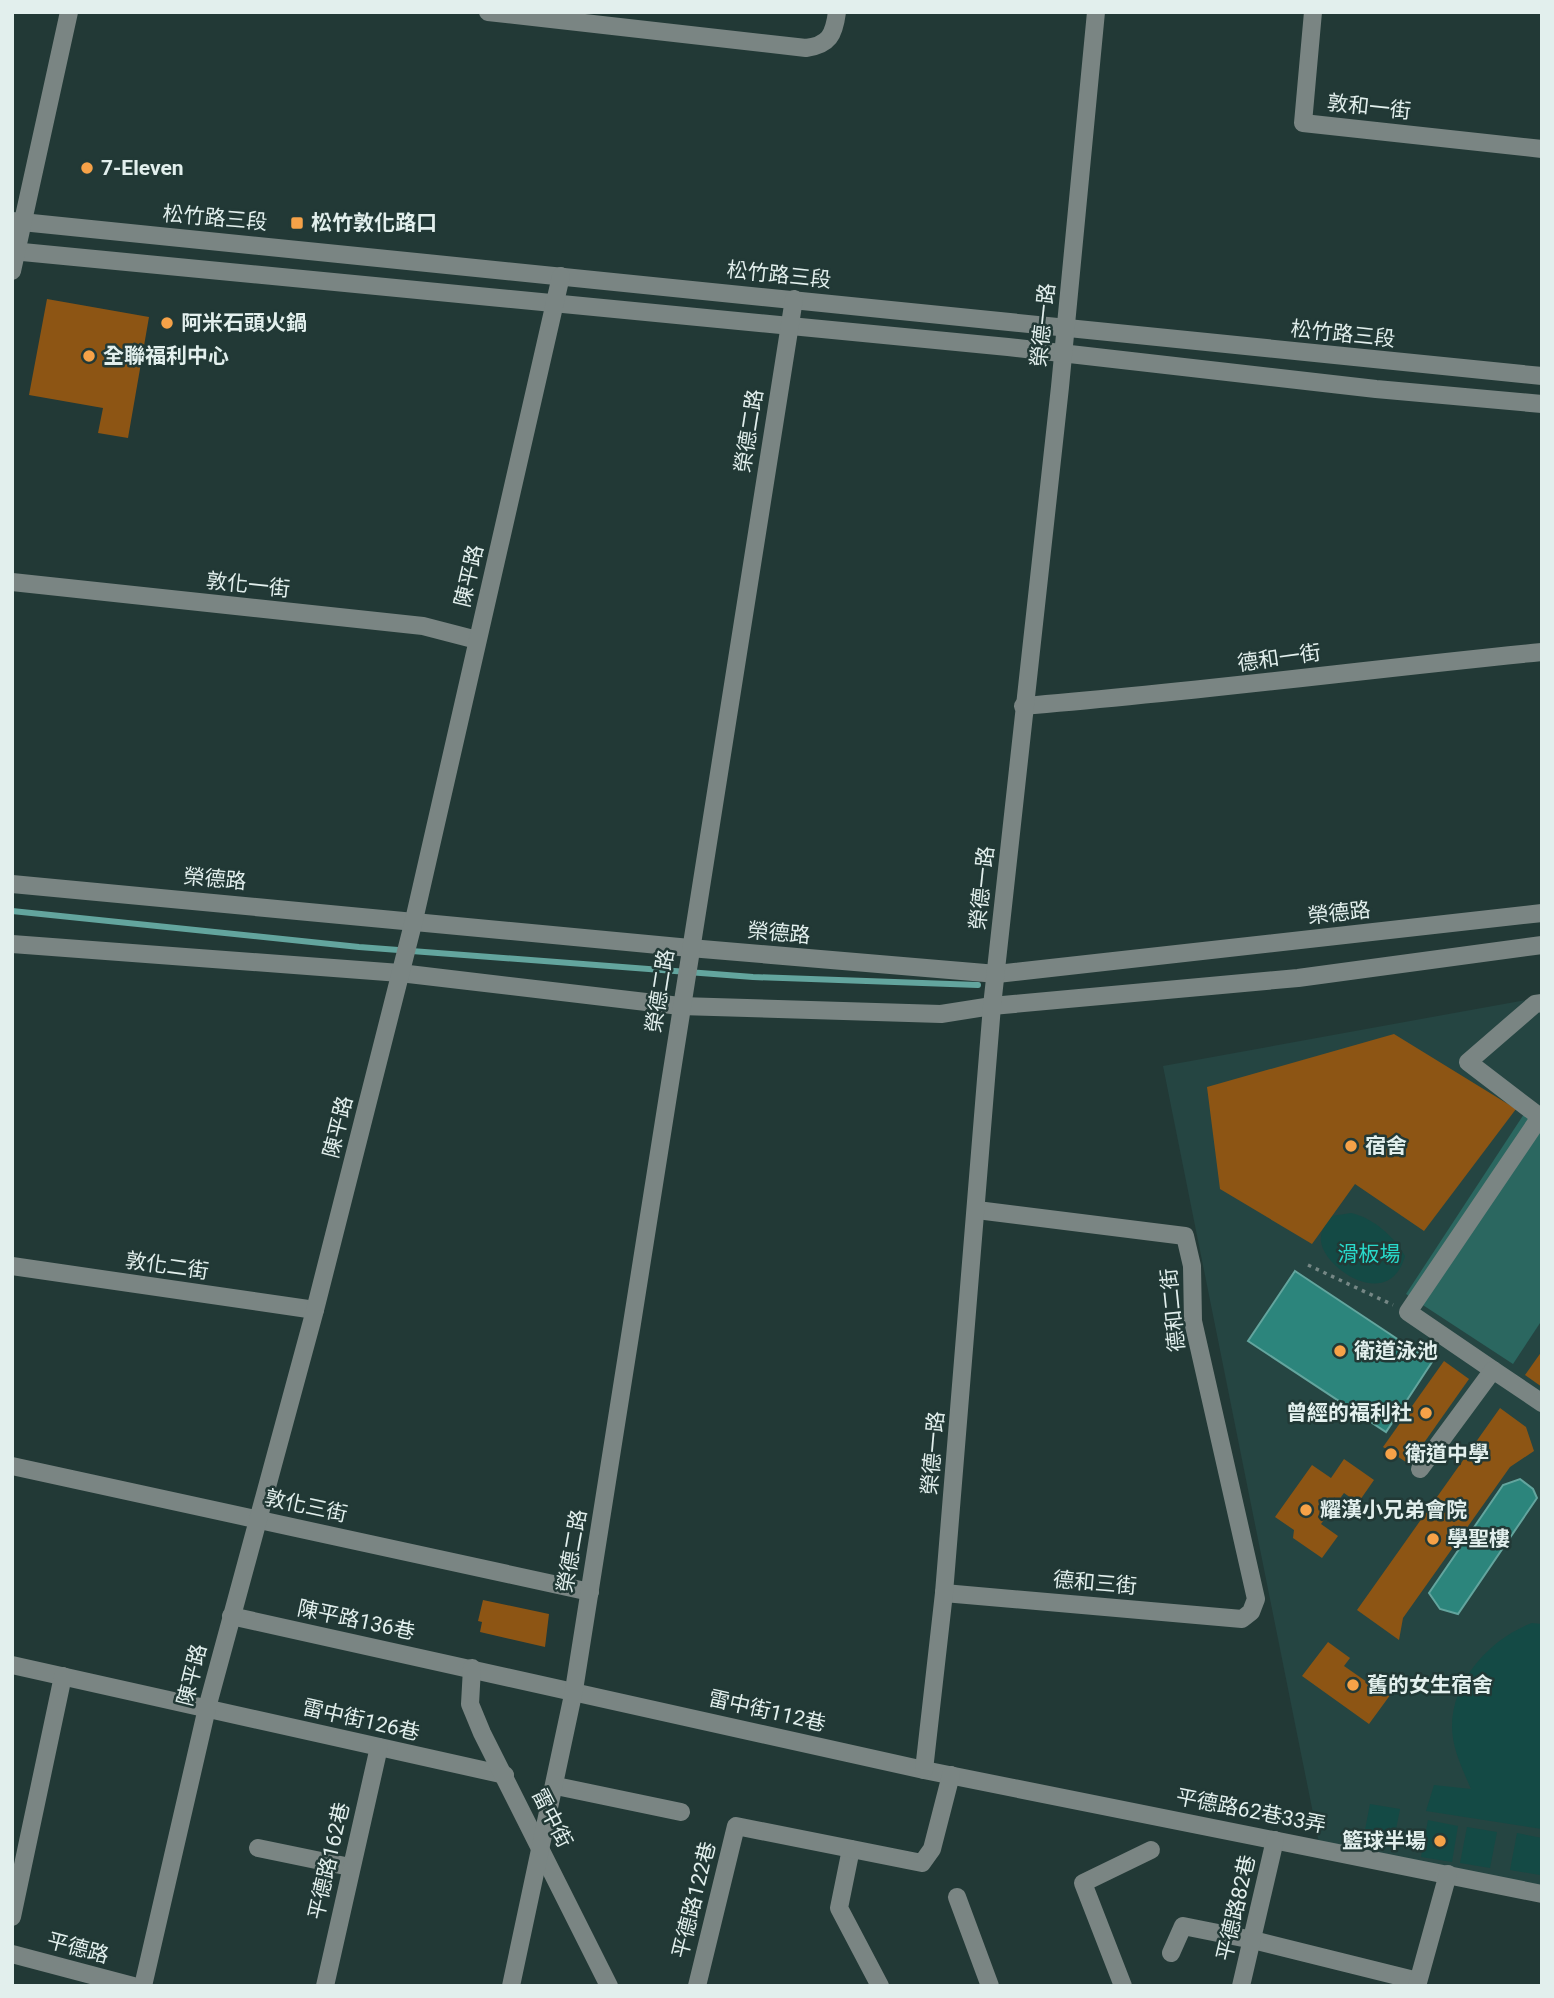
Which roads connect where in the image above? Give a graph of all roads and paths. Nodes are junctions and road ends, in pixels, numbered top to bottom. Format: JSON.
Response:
{"nodes":[{"id":1,"x":69,"y":12,"type":"edge"},
{"id":2,"x":488,"y":12,"type":"edge"},
{"id":3,"x":837,"y":12,"type":"edge"},
{"id":4,"x":1096,"y":12,"type":"edge"},
{"id":5,"x":1313,"y":12,"type":"edge"},
{"id":6,"x":1542,"y":149,"type":"edge"},
{"id":7,"x":17,"y":221,"type":"edge"},
{"id":8,"x":13,"y":252,"type":"edge"},
{"id":9,"x":12,"y":271,"type":"edge"},
{"id":10,"x":561,"y":276,"type":"junction"},
{"id":11,"x":794,"y":299,"type":"junction"},
{"id":12,"x":556,"y":303,"type":"junction"},
{"id":13,"x":789,"y":326,"type":"junction"},
{"id":14,"x":1065,"y":327,"type":"junction"},
{"id":15,"x":1063,"y":354,"type":"junction"},
{"id":16,"x":1542,"y":376,"type":"edge"},
{"id":17,"x":1542,"y":404,"type":"edge"},
{"id":18,"x":12,"y":582,"type":"edge"},
{"id":19,"x":477,"y":640,"type":"junction"},
{"id":20,"x":1542,"y":652,"type":"edge"},
{"id":21,"x":1023,"y":706,"type":"junction"},
{"id":22,"x":12,"y":884,"type":"edge"},
{"id":23,"x":1542,"y":913,"type":"edge"},
{"id":24,"x":414,"y":920,"type":"junction"},
{"id":25,"x":12,"y":944,"type":"edge"},
{"id":26,"x":1542,"y":945,"type":"edge"},
{"id":27,"x":690,"y":948,"type":"junction"},
{"id":28,"x":400,"y":973,"type":"junction"},
{"id":29,"x":997,"y":974,"type":"junction"},
{"id":30,"x":1542,"y":1003,"type":"edge"},
{"id":31,"x":680,"y":1006,"type":"junction"},
{"id":32,"x":992,"y":1006,"type":"junction"},
{"id":33,"x":977,"y":1210,"type":"junction"},
{"id":34,"x":1308,"y":1265,"type":"dead end"},
{"id":35,"x":12,"y":1266,"type":"edge"},
{"id":36,"x":315,"y":1310,"type":"junction"},
{"id":37,"x":1408,"y":1312,"type":"junction"},
{"id":38,"x":1493,"y":1370,"type":"junction"},
{"id":39,"x":1542,"y":1403,"type":"edge"},
{"id":40,"x":12,"y":1466,"type":"edge"},
{"id":41,"x":1420,"y":1469,"type":"dead end"},
{"id":42,"x":257,"y":1518,"type":"junction"},
{"id":43,"x":590,"y":1592,"type":"junction"},
{"id":44,"x":944,"y":1593,"type":"junction"},
{"id":45,"x":231,"y":1616,"type":"junction"},
{"id":46,"x":1241,"y":1619,"type":"joint"},
{"id":47,"x":12,"y":1665,"type":"edge"},
{"id":48,"x":472,"y":1668,"type":"junction"},
{"id":49,"x":63,"y":1676,"type":"junction"},
{"id":50,"x":574,"y":1690,"type":"junction"},
{"id":51,"x":207,"y":1708,"type":"junction"},
{"id":52,"x":379,"y":1747,"type":"junction"},
{"id":53,"x":924,"y":1770,"type":"junction"},
{"id":54,"x":505,"y":1775,"type":"junction"},
{"id":55,"x":951,"y":1775,"type":"junction"},
{"id":56,"x":556,"y":1786,"type":"junction"},
{"id":57,"x":681,"y":1812,"type":"dead end"},
{"id":58,"x":1275,"y":1840,"type":"junction"},
{"id":59,"x":258,"y":1848,"type":"dead end"},
{"id":60,"x":542,"y":1848,"type":"junction"},
{"id":61,"x":851,"y":1849,"type":"junction"},
{"id":62,"x":1151,"y":1850,"type":"dead end"},
{"id":63,"x":350,"y":1867,"type":"junction"},
{"id":64,"x":1448,"y":1874,"type":"junction"},
{"id":65,"x":1542,"y":1894,"type":"edge"},
{"id":66,"x":957,"y":1897,"type":"dead end"},
{"id":67,"x":12,"y":1917,"type":"edge"},
{"id":68,"x":1253,"y":1940,"type":"junction"},
{"id":69,"x":1171,"y":1953,"type":"dead end"},
{"id":70,"x":12,"y":1954,"type":"edge"},
{"id":71,"x":1417,"y":1984,"type":"edge"},
{"id":72,"x":133,"y":1986,"type":"edge"},
{"id":73,"x":143,"y":1986,"type":"edge"},
{"id":74,"x":325,"y":1986,"type":"edge"},
{"id":75,"x":511,"y":1986,"type":"edge"},
{"id":76,"x":610,"y":1986,"type":"edge"},
{"id":77,"x":697,"y":1986,"type":"edge"},
{"id":78,"x":880,"y":1986,"type":"edge"},
{"id":79,"x":990,"y":1986,"type":"edge"},
{"id":80,"x":1123,"y":1986,"type":"edge"},
{"id":81,"x":1241,"y":1986,"type":"edge"}],
"edges":[{"from":1,"to":7,"type":"street"},
{"from":2,"to":3,"type":"street"},
{"from":4,"to":14,"type":"street","name":"榮德一路"},
{"from":5,"to":6,"type":"street","name":"敦和一街"},
{"from":7,"to":8,"type":"street"},
{"from":7,"to":10,"type":"street","name":"松竹路三段"},
{"from":8,"to":9,"type":"street"},
{"from":8,"to":12,"type":"street"},
{"from":10,"to":11,"type":"street","name":"松竹路三段"},
{"from":10,"to":12,"type":"street","name":"陳平路"},
{"from":11,"to":13,"type":"street","name":"榮德二路"},
{"from":11,"to":14,"type":"street","name":"松竹路三段"},
{"from":12,"to":13,"type":"street"},
{"from":12,"to":19,"type":"street","name":"陳平路"},
{"from":13,"to":15,"type":"street"},
{"from":13,"to":27,"type":"street","name":"榮德二路"},
{"from":14,"to":15,"type":"street","name":"榮德一路"},
{"from":14,"to":16,"type":"street","name":"松竹路三段"},
{"from":15,"to":17,"type":"street"},
{"from":15,"to":21,"type":"street","name":"榮德一路"},
{"from":18,"to":19,"type":"street","name":"敦化一街"},
{"from":19,"to":24,"type":"street","name":"陳平路"},
{"from":20,"to":21,"type":"street","name":"德和一街"},
{"from":21,"to":29,"type":"street","name":"榮德一路"},
{"from":22,"to":24,"type":"street","name":"榮德路"},
{"from":23,"to":29,"type":"street","name":"榮德路"},
{"from":24,"to":27,"type":"street","name":"榮德路"},
{"from":24,"to":28,"type":"street","name":"陳平路"},
{"from":25,"to":28,"type":"street"},
{"from":26,"to":32,"type":"street"},
{"from":27,"to":29,"type":"street","name":"榮德路"},
{"from":27,"to":31,"type":"street","name":"榮德二路"},
{"from":28,"to":31,"type":"street"},
{"from":28,"to":36,"type":"street","name":"陳平路"},
{"from":29,"to":32,"type":"street","name":"榮德一路"},
{"from":30,"to":37,"type":"street"},
{"from":31,"to":32,"type":"street"},
{"from":31,"to":43,"type":"street","name":"榮德二路"},
{"from":32,"to":33,"type":"street","name":"榮德一路"},
{"from":33,"to":44,"type":"street","name":"榮德一路"},
{"from":33,"to":46,"type":"street","name":"德和二街"},
{"from":34,"to":37,"type":"path"},
{"from":35,"to":36,"type":"street","name":"敦化二街"},
{"from":36,"to":42,"type":"street","name":"陳平路"},
{"from":37,"to":38,"type":"street"},
{"from":38,"to":39,"type":"street"},
{"from":38,"to":41,"type":"street"},
{"from":40,"to":42,"type":"street","name":"敦化三街"},
{"from":42,"to":43,"type":"street","name":"敦化三街"},
{"from":42,"to":45,"type":"street","name":"陳平路"},
{"from":43,"to":50,"type":"street","name":"榮德二路"},
{"from":44,"to":46,"type":"street","name":"德和三街"},
{"from":44,"to":53,"type":"street","name":"榮德一路"},
{"from":45,"to":48,"type":"street","name":"陳平路136巷"},
{"from":45,"to":51,"type":"street","name":"陳平路"},
{"from":47,"to":49,"type":"street","name":"雷中街126巷"},
{"from":48,"to":50,"type":"street","name":"雷中街112巷"},
{"from":48,"to":54,"type":"street","name":"雷中街"},
{"from":49,"to":51,"type":"street","name":"雷中街126巷"},
{"from":49,"to":67,"type":"street"},
{"from":50,"to":53,"type":"street","name":"雷中街112巷"},
{"from":50,"to":56,"type":"street"},
{"from":51,"to":52,"type":"street","name":"雷中街126巷"},
{"from":51,"to":73,"type":"street","name":"陳平路"},
{"from":52,"to":54,"type":"street","name":"雷中街126巷"},
{"from":52,"to":63,"type":"street","name":"平德路162巷"},
{"from":53,"to":55,"type":"street","name":"雷中街112巷"},
{"from":54,"to":60,"type":"street","name":"雷中街"},
{"from":55,"to":58,"type":"street","name":"平德路62巷33弄"},
{"from":55,"to":61,"type":"street"},
{"from":56,"to":57,"type":"street"},
{"from":56,"to":60,"type":"street"},
{"from":58,"to":64,"type":"street","name":"平德路62巷33弄"},
{"from":58,"to":68,"type":"street","name":"平德路82巷"},
{"from":59,"to":63,"type":"street"},
{"from":60,"to":75,"type":"street"},
{"from":60,"to":76,"type":"street","name":"雷中街"},
{"from":61,"to":77,"type":"street","name":"平德路122巷"},
{"from":61,"to":78,"type":"street"},
{"from":62,"to":80,"type":"street"},
{"from":63,"to":74,"type":"street","name":"平德路162巷"},
{"from":64,"to":65,"type":"street","name":"平德路62巷33弄"},
{"from":64,"to":71,"type":"street"},
{"from":66,"to":79,"type":"street"},
{"from":68,"to":69,"type":"street"},
{"from":68,"to":71,"type":"street"},
{"from":68,"to":81,"type":"street","name":"平德路82巷"},
{"from":70,"to":72,"type":"street","name":"平德路"}]}
